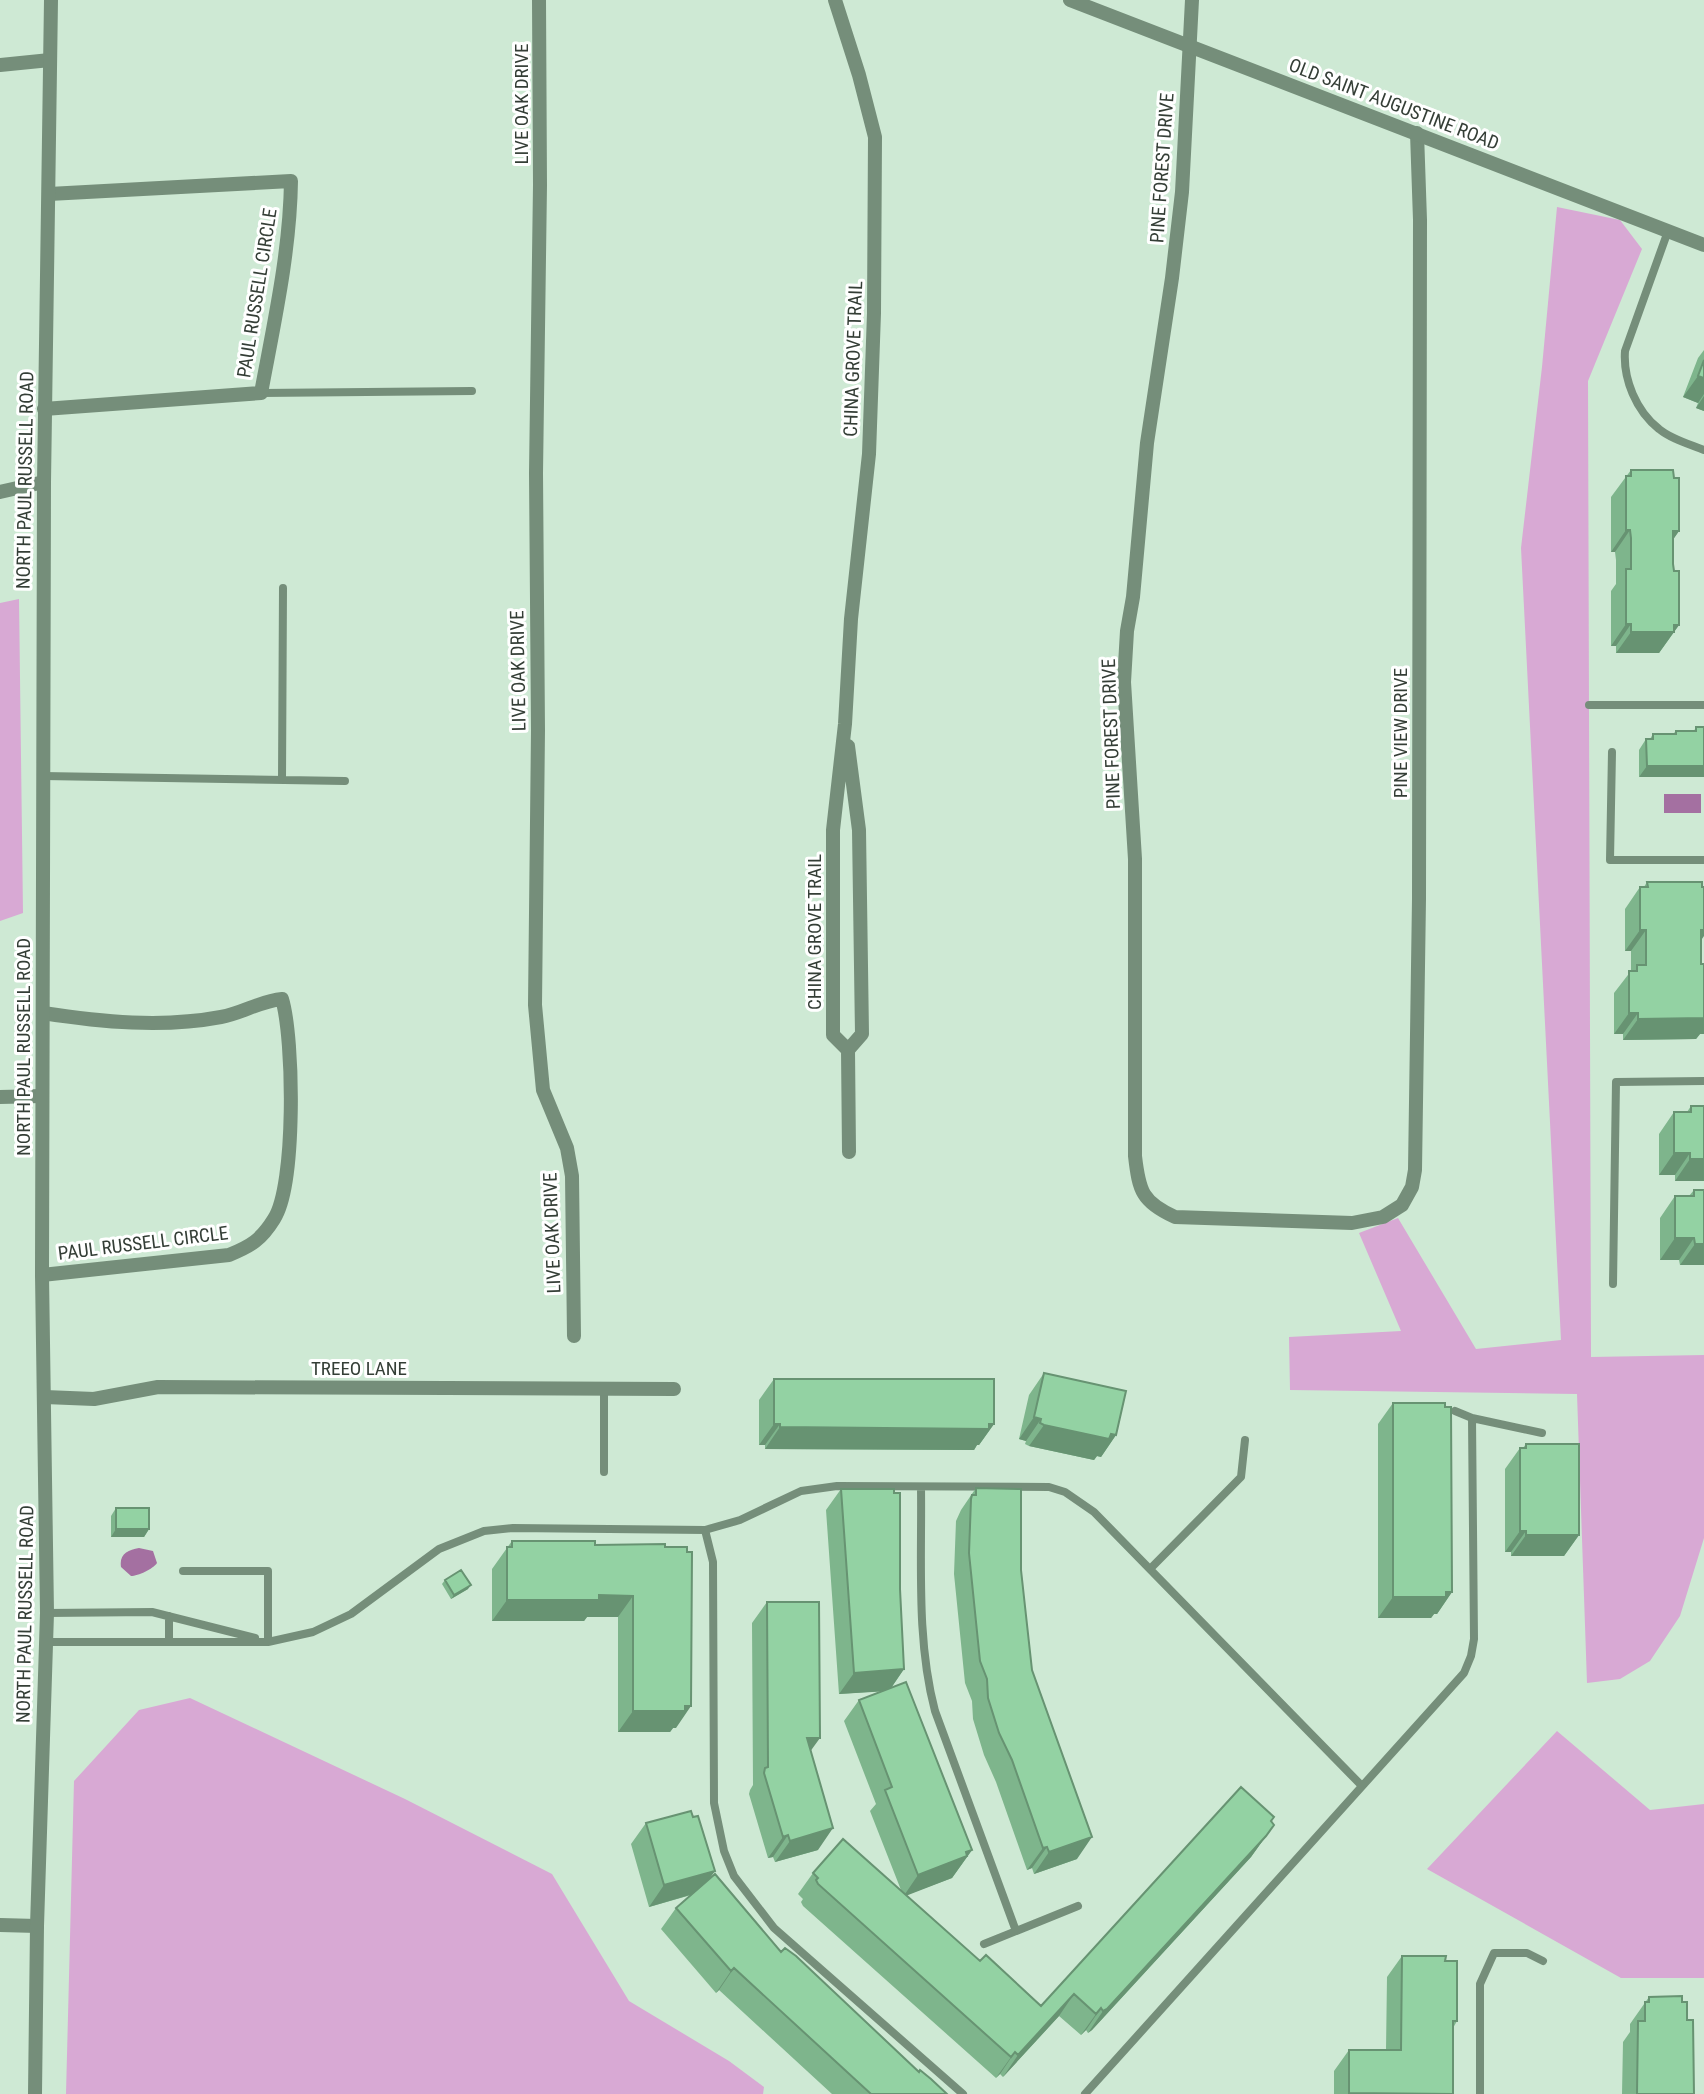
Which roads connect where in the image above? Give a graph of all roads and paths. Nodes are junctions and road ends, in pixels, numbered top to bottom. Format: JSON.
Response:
{"nodes":[{"id":1,"x":51,"y":0,"type":"edge"},
{"id":2,"x":539,"y":0,"type":"edge"},
{"id":3,"x":835,"y":0,"type":"edge"},
{"id":4,"x":1070,"y":0,"type":"edge"},
{"id":5,"x":1192,"y":0,"type":"edge"},
{"id":6,"x":1190,"y":46,"type":"junction"},
{"id":7,"x":50,"y":60,"type":"junction"},
{"id":8,"x":0,"y":65,"type":"edge"},
{"id":9,"x":1417,"y":133,"type":"junction"},
{"id":10,"x":50,"y":194,"type":"junction"},
{"id":11,"x":1668,"y":231,"type":"junction"},
{"id":12,"x":1704,"y":245,"type":"edge"},
{"id":13,"x":472,"y":391,"type":"dead end"},
{"id":14,"x":261,"y":393,"type":"junction"},
{"id":15,"x":44,"y":409,"type":"junction"},
{"id":16,"x":1704,"y":450,"type":"edge"},
{"id":17,"x":44,"y":482,"type":"junction"},
{"id":18,"x":0,"y":492,"type":"edge"},
{"id":19,"x":283,"y":588,"type":"dead end"},
{"id":20,"x":1589,"y":705,"type":"dead end"},
{"id":21,"x":1704,"y":705,"type":"edge"},
{"id":22,"x":845,"y":724,"type":"junction"},
{"id":23,"x":1612,"y":752,"type":"dead end"},
{"id":24,"x":43,"y":776,"type":"junction"},
{"id":25,"x":282,"y":780,"type":"junction"},
{"id":26,"x":345,"y":781,"type":"dead end"},
{"id":27,"x":1704,"y":860,"type":"edge"},
{"id":28,"x":43,"y":1013,"type":"junction"},
{"id":29,"x":848,"y":1050,"type":"junction"},
{"id":30,"x":1704,"y":1081,"type":"edge"},
{"id":31,"x":43,"y":1096,"type":"junction"},
{"id":32,"x":0,"y":1097,"type":"edge"},
{"id":33,"x":849,"y":1152,"type":"dead end"},
{"id":34,"x":1280,"y":1221,"type":"joint"},
{"id":35,"x":42,"y":1275,"type":"junction"},
{"id":36,"x":1613,"y":1284,"type":"dead end"},
{"id":37,"x":574,"y":1336,"type":"dead end"},
{"id":38,"x":604,"y":1388,"type":"junction"},
{"id":39,"x":674,"y":1389,"type":"dead end"},
{"id":40,"x":45,"y":1397,"type":"junction"},
{"id":41,"x":1455,"y":1411,"type":"dead end"},
{"id":42,"x":1472,"y":1418,"type":"junction"},
{"id":43,"x":1542,"y":1433,"type":"dead end"},
{"id":44,"x":1245,"y":1440,"type":"dead end"},
{"id":45,"x":604,"y":1472,"type":"dead end"},
{"id":46,"x":921,"y":1487,"type":"junction"},
{"id":47,"x":705,"y":1530,"type":"junction"},
{"id":48,"x":1150,"y":1569,"type":"junction"},
{"id":49,"x":183,"y":1571,"type":"dead end"},
{"id":50,"x":47,"y":1613,"type":"junction"},
{"id":51,"x":169,"y":1616,"type":"junction"},
{"id":52,"x":46,"y":1642,"type":"junction"},
{"id":53,"x":169,"y":1642,"type":"junction"},
{"id":54,"x":268,"y":1642,"type":"junction"},
{"id":55,"x":1362,"y":1786,"type":"junction"},
{"id":56,"x":1078,"y":1906,"type":"dead end"},
{"id":57,"x":0,"y":1925,"type":"edge"},
{"id":58,"x":37,"y":1926,"type":"junction"},
{"id":59,"x":1016,"y":1931,"type":"junction"},
{"id":60,"x":984,"y":1944,"type":"dead end"},
{"id":61,"x":1543,"y":1961,"type":"dead end"},
{"id":62,"x":35,"y":2094,"type":"edge"},
{"id":63,"x":963,"y":2094,"type":"edge"},
{"id":64,"x":1085,"y":2094,"type":"edge"},
{"id":65,"x":1480,"y":2094,"type":"edge"}],
"edges":[{"from":1,"to":7,"type":"street","name":"NORTH PAUL RUSSELL ROAD"},
{"from":2,"to":37,"type":"street","name":"LIVE OAK DRIVE"},
{"from":3,"to":22,"type":"street","name":"CHINA GROVE TRAIL"},
{"from":4,"to":6,"type":"street","name":"OLD SAINT AUGUSTINE ROAD"},
{"from":5,"to":6,"type":"street","name":"PINE FOREST DRIVE"},
{"from":6,"to":9,"type":"street","name":"OLD SAINT AUGUSTINE ROAD"},
{"from":6,"to":34,"type":"street","name":"PINE FOREST DRIVE"},
{"from":7,"to":8,"type":"street"},
{"from":7,"to":10,"type":"street","name":"NORTH PAUL RUSSELL ROAD"},
{"from":9,"to":11,"type":"street","name":"OLD SAINT AUGUSTINE ROAD"},
{"from":9,"to":34,"type":"street","name":"PINE VIEW DRIVE"},
{"from":10,"to":14,"type":"street","name":"PAUL RUSSELL CIRCLE"},
{"from":10,"to":15,"type":"street","name":"NORTH PAUL RUSSELL ROAD"},
{"from":11,"to":12,"type":"street","name":"OLD SAINT AUGUSTINE ROAD"},
{"from":11,"to":16,"type":"lane"},
{"from":13,"to":14,"type":"lane"},
{"from":14,"to":15,"type":"street","name":"PAUL RUSSELL CIRCLE"},
{"from":15,"to":17,"type":"street","name":"NORTH PAUL RUSSELL ROAD"},
{"from":17,"to":18,"type":"street"},
{"from":17,"to":24,"type":"street","name":"NORTH PAUL RUSSELL ROAD"},
{"from":19,"to":25,"type":"lane"},
{"from":20,"to":21,"type":"lane"},
{"from":22,"to":29,"type":"street","name":"CHINA GROVE TRAIL"},
{"from":22,"to":29,"type":"street","name":"CHINA GROVE TRAIL"},
{"from":23,"to":27,"type":"lane"},
{"from":24,"to":25,"type":"lane"},
{"from":24,"to":28,"type":"street","name":"NORTH PAUL RUSSELL ROAD"},
{"from":25,"to":26,"type":"lane"},
{"from":28,"to":31,"type":"street","name":"NORTH PAUL RUSSELL ROAD"},
{"from":28,"to":35,"type":"street","name":"PAUL RUSSELL CIRCLE"},
{"from":29,"to":33,"type":"street","name":"CHINA GROVE TRAIL"},
{"from":30,"to":36,"type":"lane"},
{"from":31,"to":32,"type":"street"},
{"from":31,"to":35,"type":"street","name":"NORTH PAUL RUSSELL ROAD"},
{"from":35,"to":40,"type":"street","name":"NORTH PAUL RUSSELL ROAD"},
{"from":38,"to":39,"type":"street","name":"TREEO LANE"},
{"from":38,"to":40,"type":"street","name":"TREEO LANE"},
{"from":38,"to":45,"type":"lane"},
{"from":40,"to":50,"type":"street","name":"NORTH PAUL RUSSELL ROAD"},
{"from":41,"to":42,"type":"lane"},
{"from":42,"to":43,"type":"lane"},
{"from":42,"to":55,"type":"lane"},
{"from":44,"to":48,"type":"lane"},
{"from":46,"to":47,"type":"lane"},
{"from":46,"to":48,"type":"lane"},
{"from":46,"to":59,"type":"lane"},
{"from":47,"to":54,"type":"lane"},
{"from":47,"to":63,"type":"lane"},
{"from":48,"to":55,"type":"lane"},
{"from":49,"to":54,"type":"lane"},
{"from":50,"to":51,"type":"lane"},
{"from":50,"to":52,"type":"street","name":"NORTH PAUL RUSSELL ROAD"},
{"from":51,"to":53,"type":"lane"},
{"from":51,"to":54,"type":"lane"},
{"from":52,"to":53,"type":"lane"},
{"from":52,"to":58,"type":"street","name":"NORTH PAUL RUSSELL ROAD"},
{"from":53,"to":54,"type":"lane"},
{"from":55,"to":64,"type":"lane"},
{"from":56,"to":59,"type":"lane"},
{"from":57,"to":58,"type":"street"},
{"from":58,"to":62,"type":"street","name":"NORTH PAUL RUSSELL ROAD"},
{"from":59,"to":60,"type":"lane"},
{"from":61,"to":65,"type":"lane"}]}
